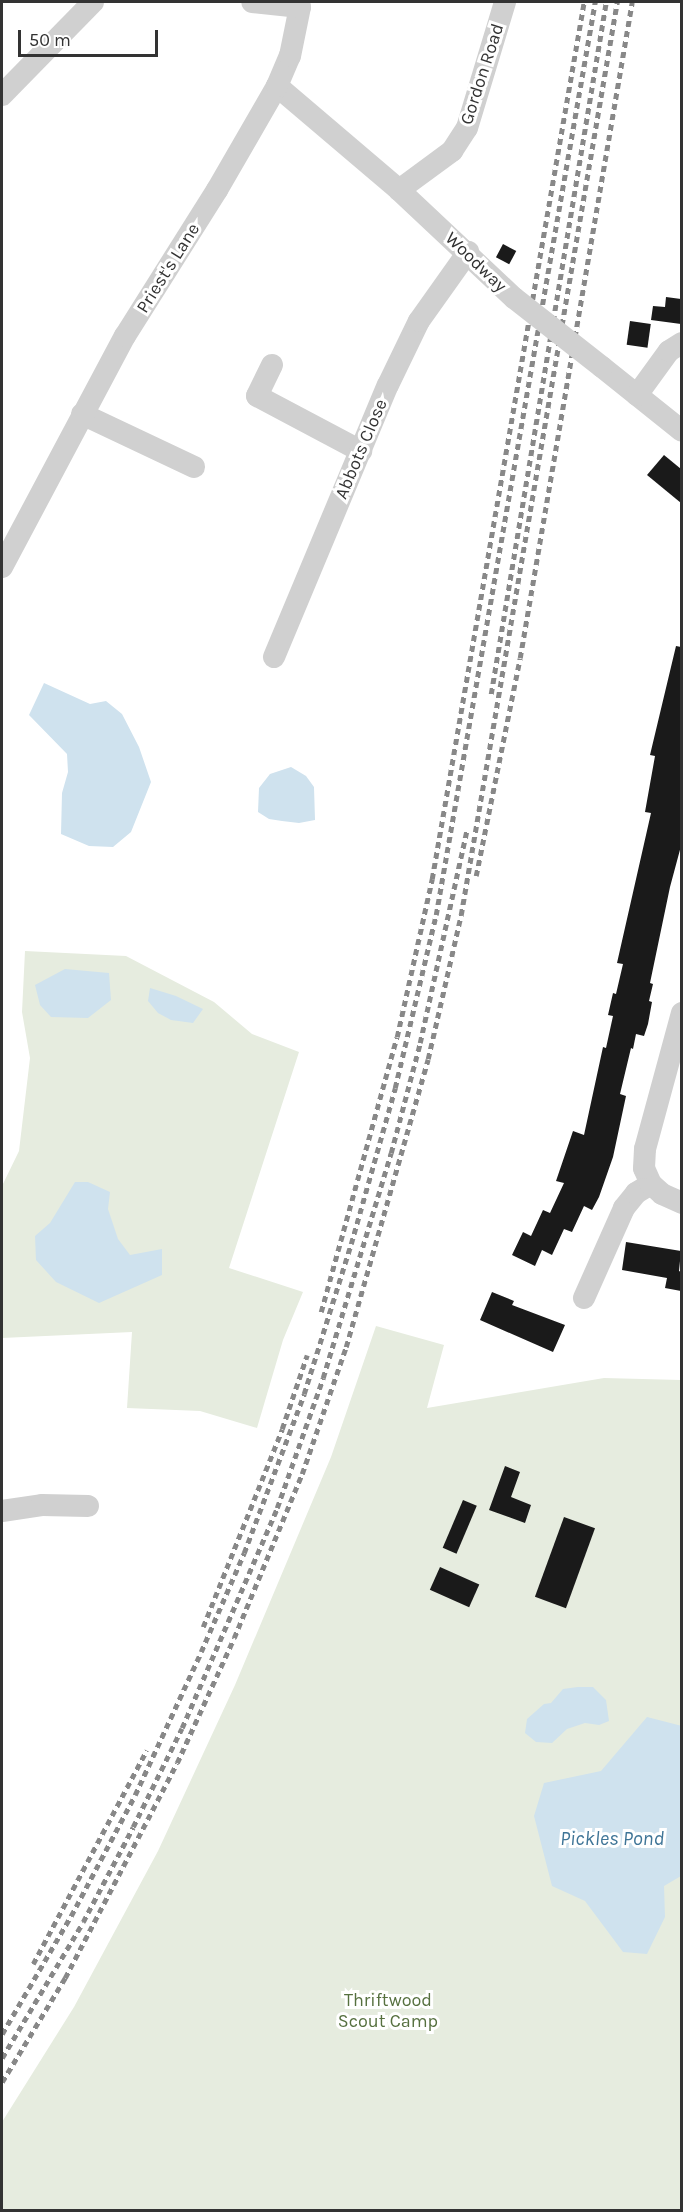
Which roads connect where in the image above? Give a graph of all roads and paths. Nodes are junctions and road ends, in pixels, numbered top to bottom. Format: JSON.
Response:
{"nodes":[{"id":1,"x":93,"y":2,"type":"edge"},
{"id":2,"x":252,"y":2,"type":"edge"},
{"id":3,"x":505,"y":2,"type":"edge"},
{"id":4,"x":300,"y":4,"type":"edge"},
{"id":5,"x":277,"y":86,"type":"junction"},
{"id":6,"x":2,"y":95,"type":"edge"},
{"id":7,"x":399,"y":190,"type":"junction"},
{"id":8,"x":468,"y":252,"type":"junction"},
{"id":9,"x":681,"y":343,"type":"edge"},
{"id":10,"x":273,"y":365,"type":"dead end"},
{"id":11,"x":637,"y":395,"type":"junction"},
{"id":12,"x":82,"y":414,"type":"junction"},
{"id":13,"x":681,"y":431,"type":"edge"},
{"id":14,"x":361,"y":450,"type":"junction"},
{"id":15,"x":194,"y":467,"type":"dead end"},
{"id":16,"x":2,"y":567,"type":"edge"},
{"id":17,"x":274,"y":657,"type":"dead end"},
{"id":18,"x":681,"y":1013,"type":"edge"},
{"id":19,"x":651,"y":1184,"type":"junction"},
{"id":20,"x":681,"y":1203,"type":"edge"},
{"id":21,"x":584,"y":1298,"type":"dead end"},
{"id":22,"x":87,"y":1506,"type":"dead end"},
{"id":23,"x":2,"y":1511,"type":"edge"}],
"edges":[{"from":1,"to":6,"type":"street"},
{"from":2,"to":4,"type":"street","name":"Priest's Lane"},
{"from":3,"to":7,"type":"street","name":"Gordon Road"},
{"from":4,"to":5,"type":"street","name":"Priest's Lane"},
{"from":5,"to":7,"type":"street","name":"Woodway"},
{"from":5,"to":12,"type":"street","name":"Priest's Lane"},
{"from":7,"to":8,"type":"street","name":"Woodway"},
{"from":8,"to":11,"type":"street","name":"Woodway","bridge":true},
{"from":8,"to":14,"type":"street","name":"Abbots Close"},
{"from":9,"to":11,"type":"street"},
{"from":10,"to":14,"type":"street"},
{"from":11,"to":13,"type":"street","name":"Woodway"},
{"from":12,"to":15,"type":"street"},
{"from":12,"to":16,"type":"street","name":"Priest's Lane"},
{"from":14,"to":17,"type":"street","name":"Abbots Close"},
{"from":18,"to":19,"type":"street"},
{"from":19,"to":20,"type":"street"},
{"from":19,"to":21,"type":"street"},
{"from":22,"to":23,"type":"street"}]}
